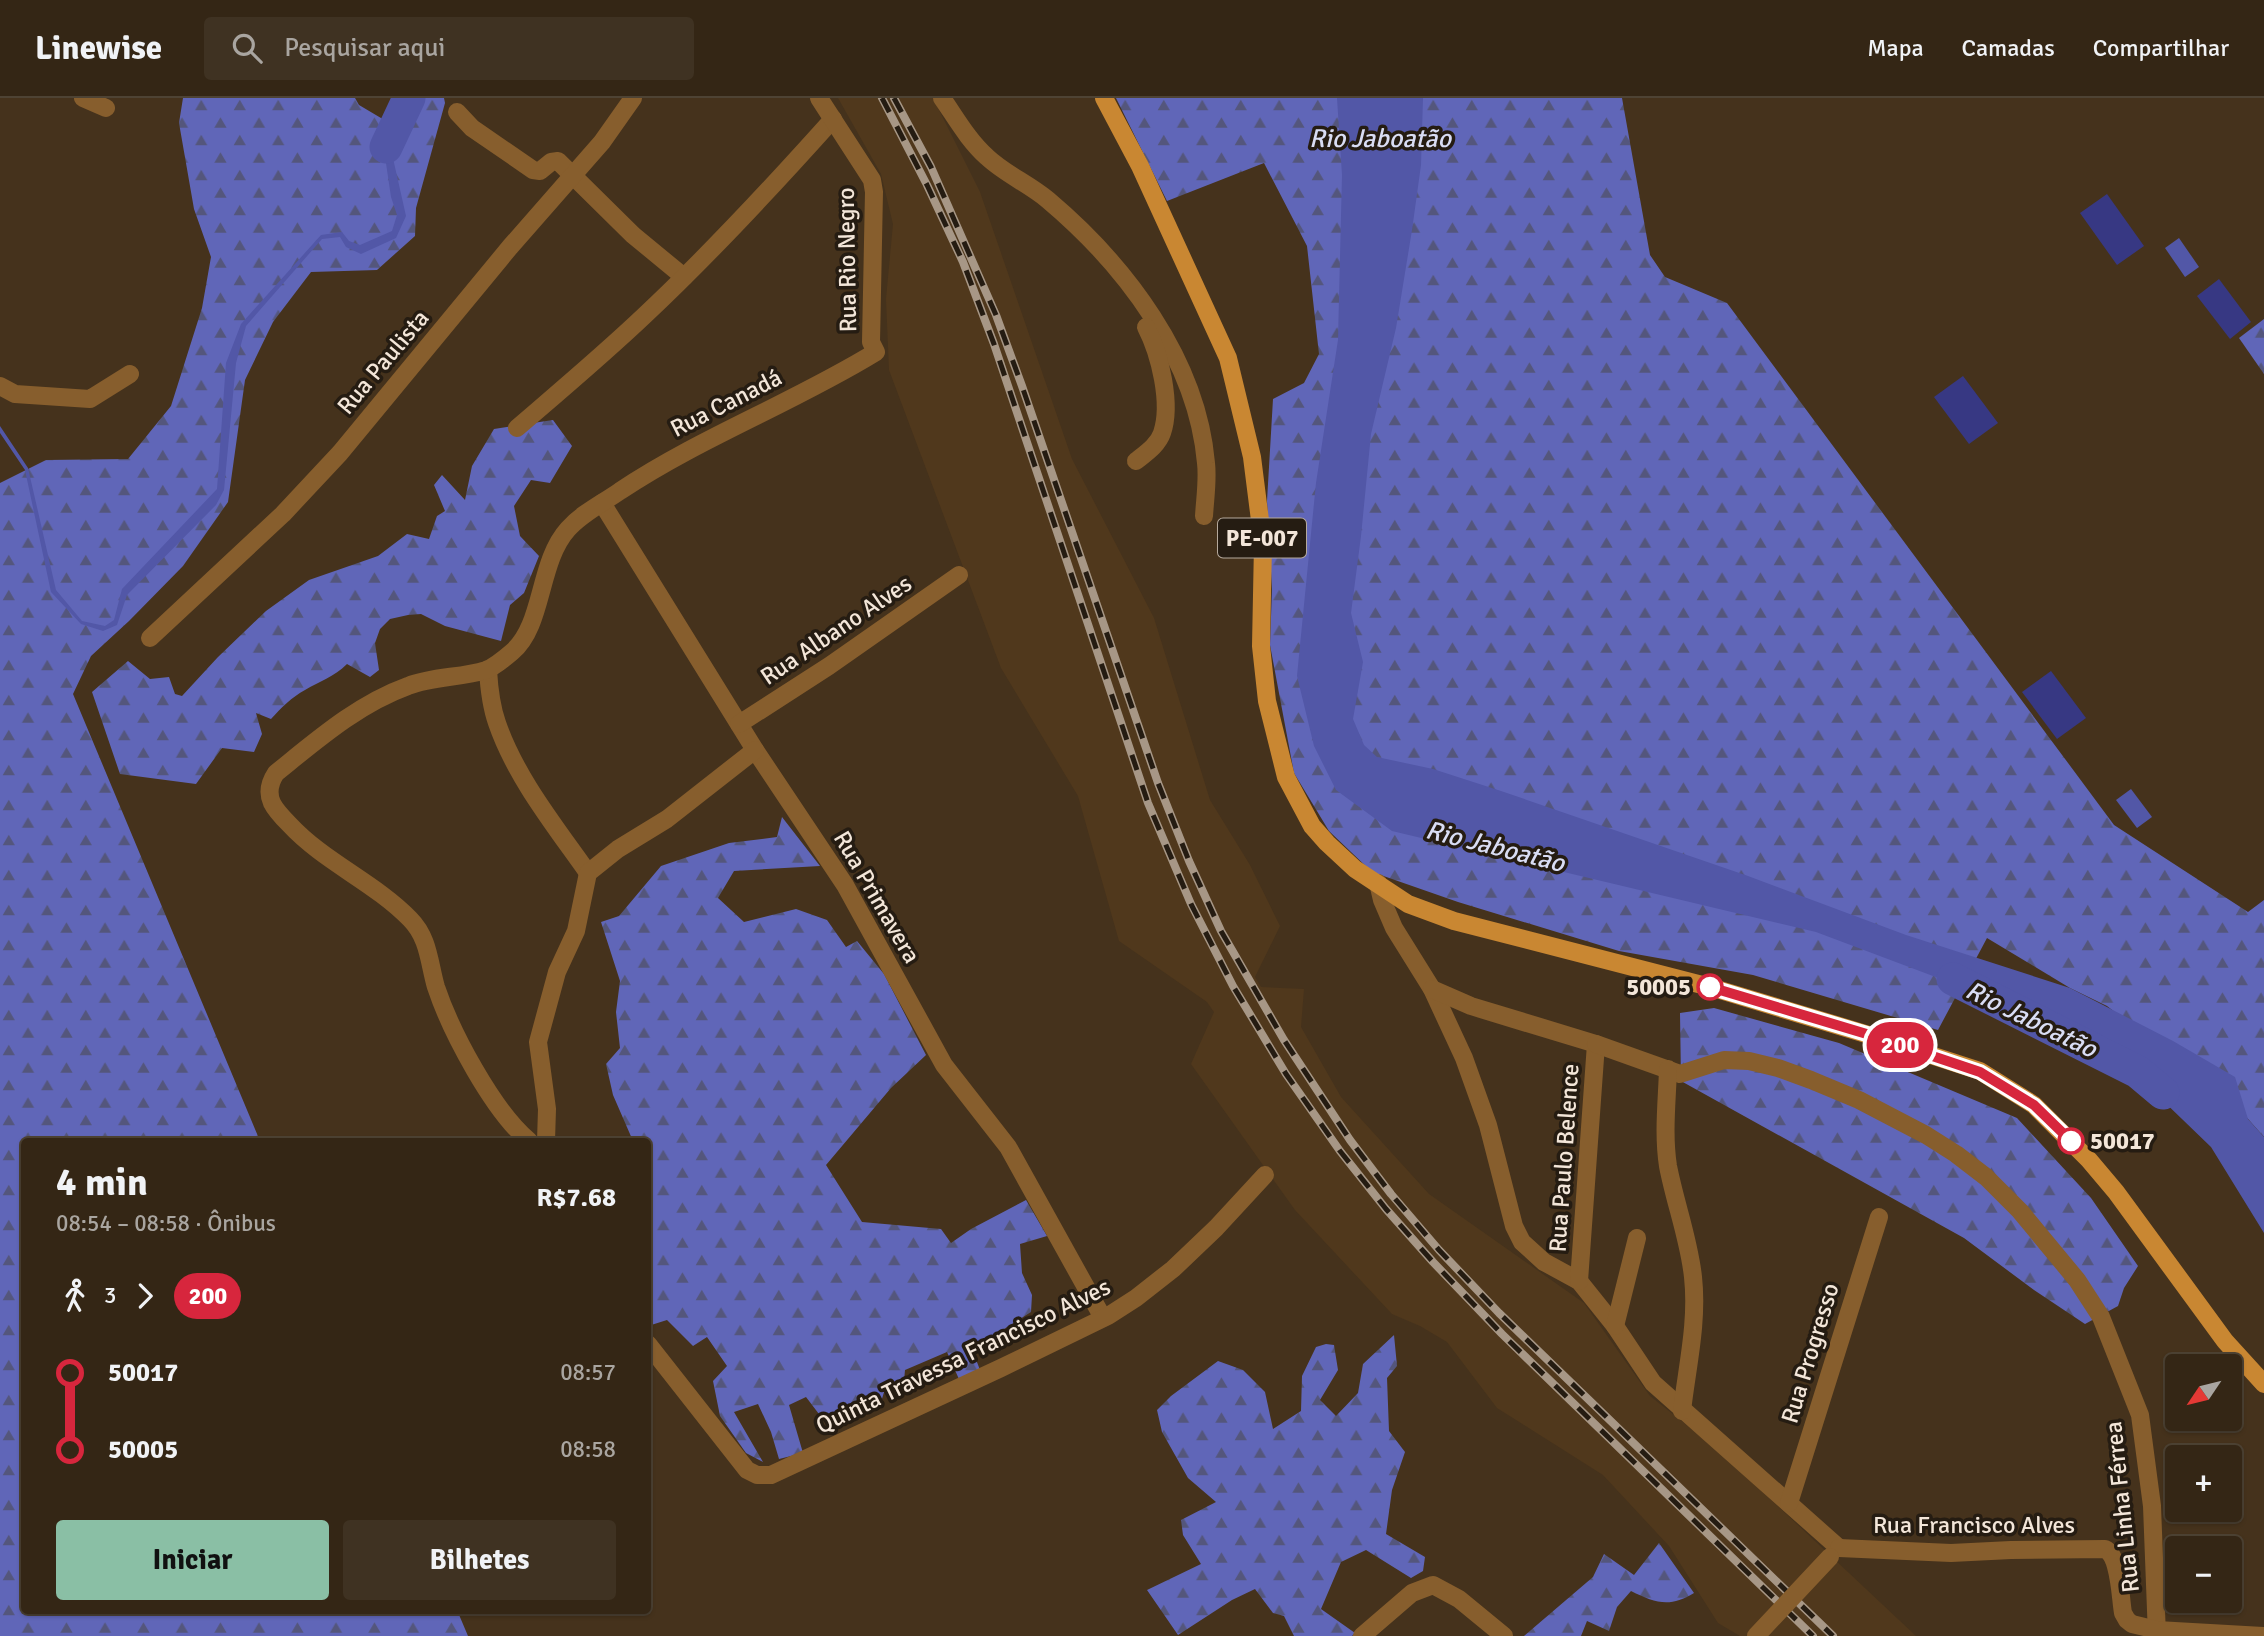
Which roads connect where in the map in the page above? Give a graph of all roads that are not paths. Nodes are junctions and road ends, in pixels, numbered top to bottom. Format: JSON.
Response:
{"nodes":[{"id":1,"x":83,"y":98,"type":"edge"},
{"id":2,"x":633,"y":98,"type":"edge"},
{"id":3,"x":819,"y":98,"type":"edge"},
{"id":4,"x":942,"y":98,"type":"edge"},
{"id":5,"x":1104,"y":98,"type":"edge"},
{"id":6,"x":106,"y":108,"type":"dead end"},
{"id":7,"x":457,"y":112,"type":"dead end"},
{"id":8,"x":833,"y":119,"type":"junction"},
{"id":9,"x":572,"y":175,"type":"junction"},
{"id":10,"x":1121,"y":274,"type":"junction"},
{"id":11,"x":684,"y":277,"type":"junction"},
{"id":12,"x":876,"y":352,"type":"joint"},
{"id":13,"x":130,"y":374,"type":"dead end"},
{"id":14,"x":0,"y":386,"type":"edge"},
{"id":15,"x":517,"y":428,"type":"dead end"},
{"id":16,"x":1136,"y":461,"type":"dead end"},
{"id":17,"x":602,"y":503,"type":"junction"},
{"id":18,"x":1204,"y":516,"type":"dead end"},
{"id":19,"x":959,"y":575,"type":"dead end"},
{"id":20,"x":150,"y":638,"type":"dead end"},
{"id":21,"x":488,"y":670,"type":"junction"},
{"id":22,"x":739,"y":724,"type":"junction"},
{"id":23,"x":755,"y":750,"type":"junction"},
{"id":24,"x":588,"y":873,"type":"junction"},
{"id":25,"x":1378,"y":883,"type":"junction"},
{"id":26,"x":1432,"y":989,"type":"junction"},
{"id":27,"x":1596,"y":1044,"type":"junction"},
{"id":28,"x":1668,"y":1069,"type":"junction"},
{"id":29,"x":526,"y":1138,"type":"edge"},
{"id":30,"x":546,"y":1138,"type":"edge"},
{"id":31,"x":1265,"y":1175,"type":"dead end"},
{"id":32,"x":1879,"y":1217,"type":"dead end"},
{"id":33,"x":1637,"y":1238,"type":"dead end"},
{"id":34,"x":1579,"y":1281,"type":"junction"},
{"id":35,"x":1103,"y":1318,"type":"junction"},
{"id":36,"x":1615,"y":1326,"type":"junction"},
{"id":37,"x":651,"y":1348,"type":"edge"},
{"id":38,"x":2264,"y":1384,"type":"edge"},
{"id":39,"x":1682,"y":1411,"type":"junction"},
{"id":40,"x":1789,"y":1503,"type":"junction"},
{"id":41,"x":2109,"y":1551,"type":"joint"},
{"id":42,"x":1834,"y":1552,"type":"junction"},
{"id":43,"x":2157,"y":1633,"type":"edge"},
{"id":44,"x":1362,"y":1636,"type":"edge"},
{"id":45,"x":1504,"y":1636,"type":"edge"},
{"id":46,"x":1756,"y":1636,"type":"edge"},
{"id":47,"x":2263,"y":1636,"type":"edge"}],
"edges":[{"from":1,"to":6,"type":"street"},
{"from":2,"to":9,"type":"street","name":"Rua Paulista"},
{"from":3,"to":8,"type":"street","name":"Rua Rio Negro"},
{"from":4,"to":10,"type":"street"},
{"from":5,"to":25,"type":"main road","number":"PE-007"},
{"from":7,"to":9,"type":"street"},
{"from":8,"to":11,"type":"street"},
{"from":8,"to":12,"type":"street","name":"Rua Rio Negro"},
{"from":9,"to":11,"type":"street"},
{"from":9,"to":20,"type":"street","name":"Rua Paulista"},
{"from":10,"to":16,"type":"street"},
{"from":10,"to":18,"type":"street"},
{"from":11,"to":15,"type":"street"},
{"from":12,"to":17,"type":"street","name":"Rua Canadá"},
{"from":13,"to":14,"type":"street"},
{"from":17,"to":21,"type":"street","name":"Rua Canadá"},
{"from":17,"to":22,"type":"street","name":"Rua Primavera"},
{"from":19,"to":22,"type":"street","name":"Rua Albano Alves"},
{"from":21,"to":24,"type":"street"},
{"from":21,"to":29,"type":"street"},
{"from":22,"to":23,"type":"street","name":"Rua Primavera"},
{"from":23,"to":24,"type":"street"},
{"from":23,"to":35,"type":"street","name":"Rua Primavera"},
{"from":24,"to":30,"type":"street"},
{"from":25,"to":26,"type":"street","name":"Rua Paulo Belence"},
{"from":25,"to":38,"type":"main road","number":"PE-007"},
{"from":26,"to":27,"type":"street","name":"Rua Paulo Belence"},
{"from":26,"to":34,"type":"street","name":"Rua Paulo Belence"},
{"from":27,"to":28,"type":"street","name":"Rua Linha Férrea"},
{"from":27,"to":34,"type":"street","name":"Rua Paulo Belence"},
{"from":28,"to":39,"type":"street"},
{"from":28,"to":43,"type":"street","name":"Rua Linha Férrea"},
{"from":31,"to":35,"type":"street","name":"Quinta Travessa Francisco Alves"},
{"from":32,"to":40,"type":"street","name":"Rua Progresso"},
{"from":33,"to":36,"type":"street"},
{"from":34,"to":36,"type":"street"},
{"from":35,"to":37,"type":"street","name":"Quinta Travessa Francisco Alves"},
{"from":36,"to":39,"type":"street"},
{"from":39,"to":40,"type":"street"},
{"from":40,"to":42,"type":"street"},
{"from":41,"to":42,"type":"street","name":"Rua Francisco Alves"},
{"from":41,"to":43,"type":"street","name":"Rua Linha Férrea"},
{"from":42,"to":46,"type":"street","bridge":true},
{"from":43,"to":47,"type":"street"},
{"from":44,"to":45,"type":"street"}]}
